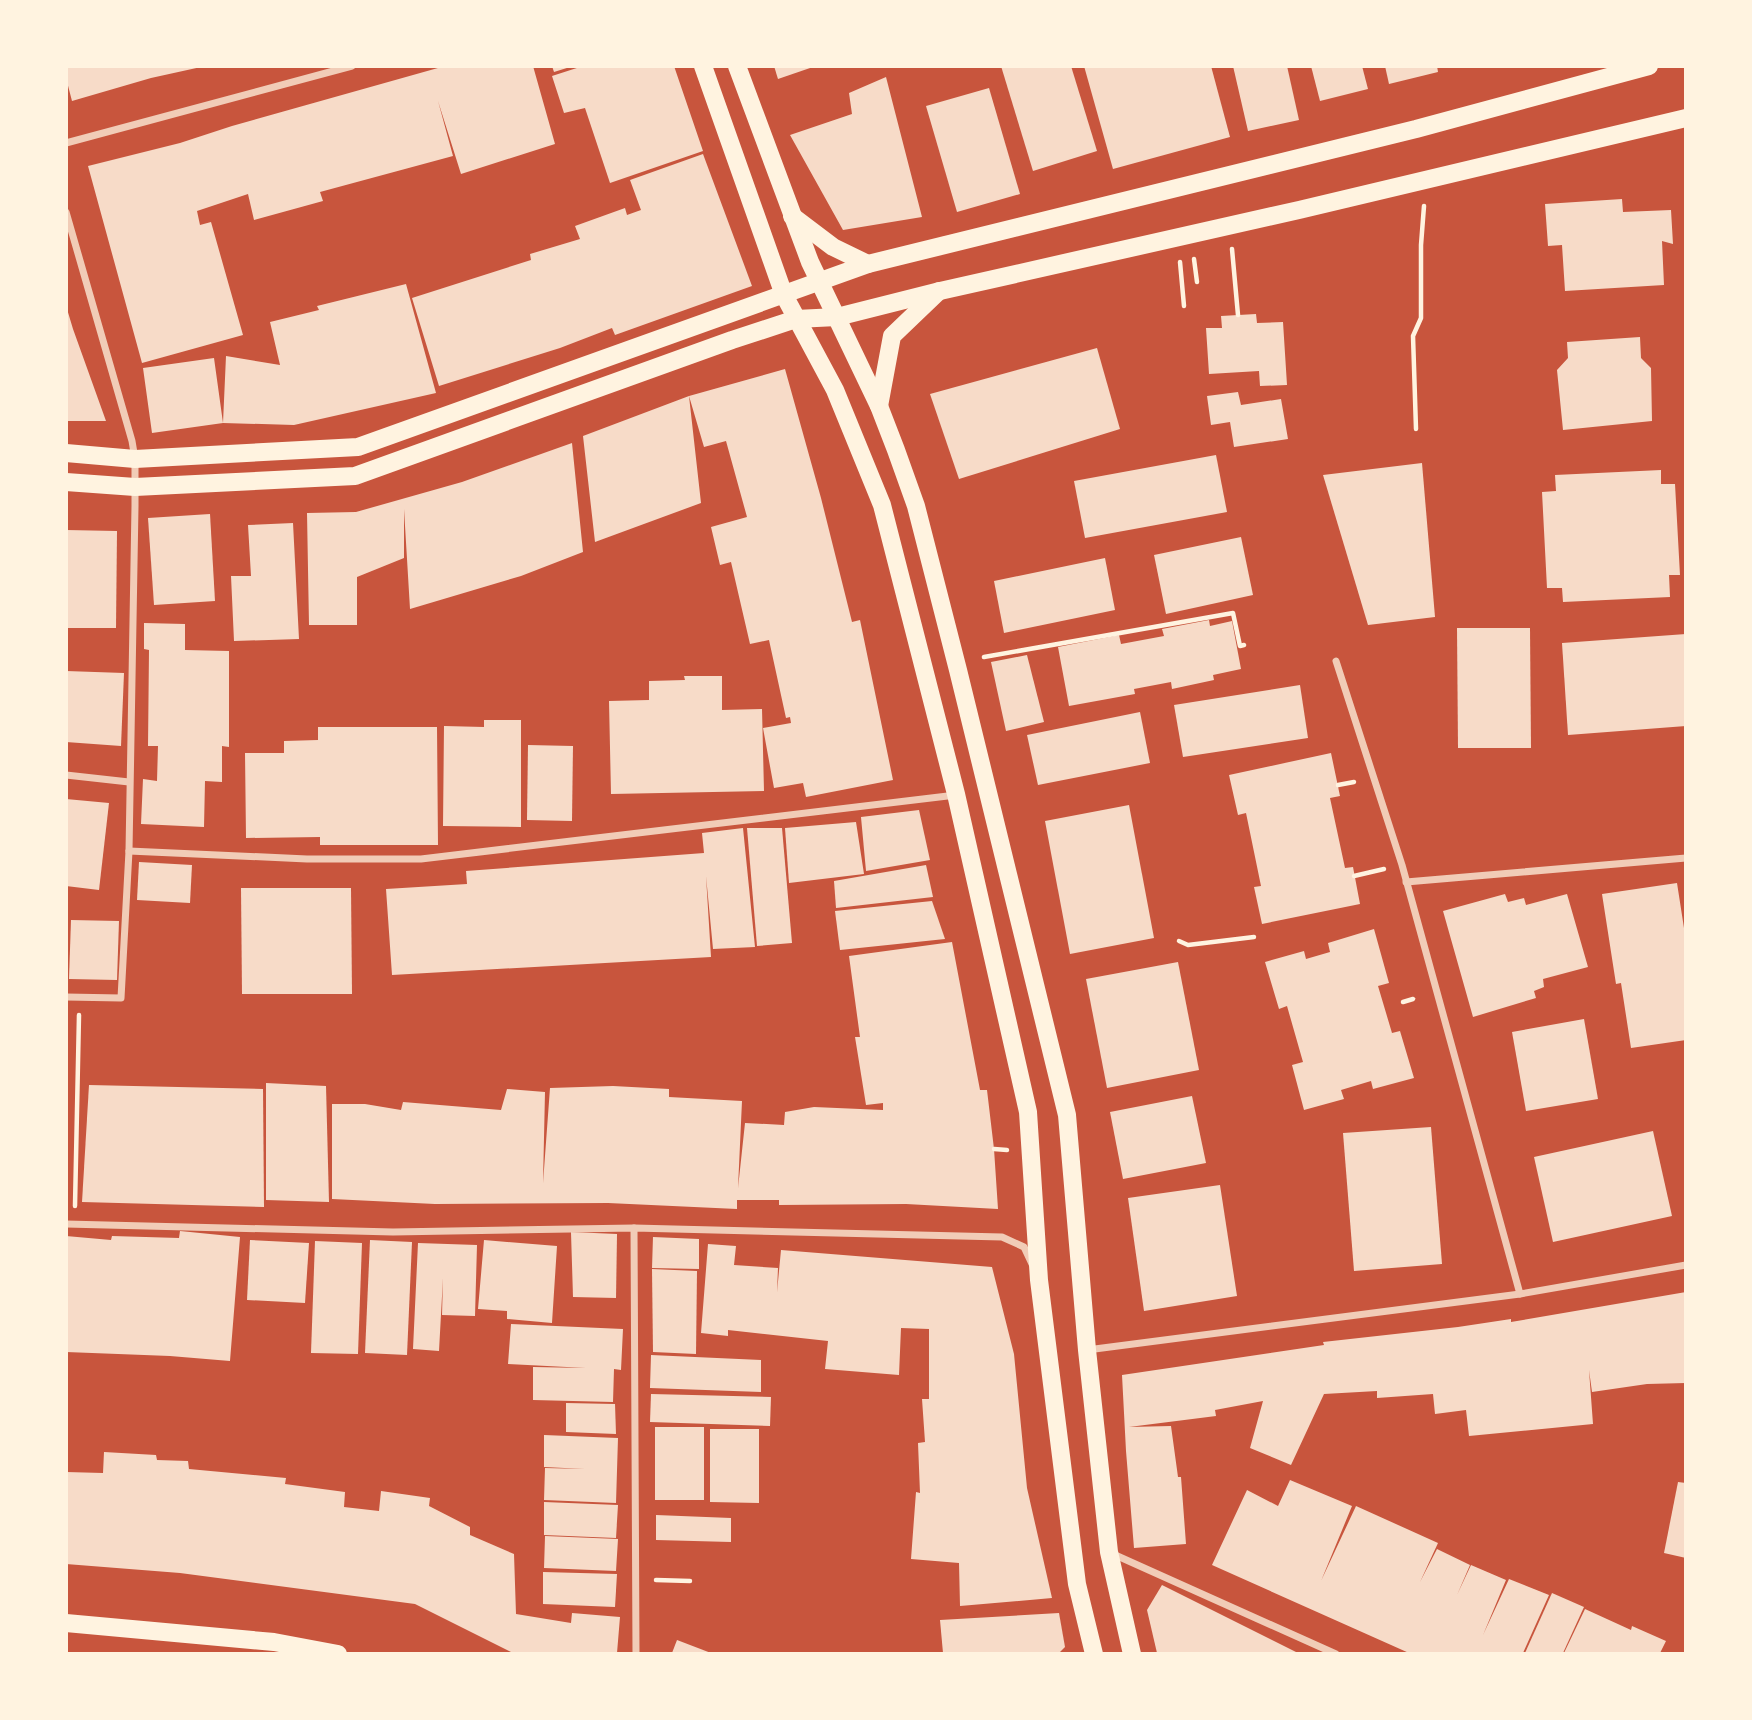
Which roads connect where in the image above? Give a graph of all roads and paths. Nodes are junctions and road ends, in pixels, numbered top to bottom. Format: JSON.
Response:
{"nodes":[{"id":1,"x":352,"y":66,"type":"edge"},
{"id":2,"x":704,"y":66,"type":"edge"},
{"id":3,"x":737,"y":66,"type":"edge"},
{"id":4,"x":1649,"y":66,"type":"edge"},
{"id":5,"x":1685,"y":118,"type":"edge"},
{"id":6,"x":66,"y":143,"type":"edge"},
{"id":7,"x":1425,"y":201,"type":"dead end"},
{"id":8,"x":66,"y":212,"type":"edge"},
{"id":9,"x":792,"y":216,"type":"junction"},
{"id":10,"x":1232,"y":249,"type":"dead end"},
{"id":11,"x":1193,"y":258,"type":"dead end"},
{"id":12,"x":1180,"y":262,"type":"dead end"},
{"id":13,"x":868,"y":264,"type":"junction"},
{"id":14,"x":1197,"y":282,"type":"dead end"},
{"id":15,"x":821,"y":283,"type":"junction"},
{"id":16,"x":940,"y":291,"type":"junction"},
{"id":17,"x":784,"y":295,"type":"junction"},
{"id":18,"x":1184,"y":306,"type":"dead end"},
{"id":19,"x":1238,"y":315,"type":"dead end"},
{"id":20,"x":837,"y":317,"type":"junction"},
{"id":21,"x":796,"y":319,"type":"junction"},
{"id":22,"x":879,"y":406,"type":"junction"},
{"id":23,"x":1416,"y":429,"type":"dead end"},
{"id":24,"x":66,"y":453,"type":"edge"},
{"id":25,"x":135,"y":459,"type":"junction"},
{"id":26,"x":66,"y":482,"type":"edge"},
{"id":27,"x":135,"y":488,"type":"junction"},
{"id":28,"x":1244,"y":645,"type":"dead end"},
{"id":29,"x":984,"y":657,"type":"dead end"},
{"id":30,"x":1336,"y":661,"type":"dead end"},
{"id":31,"x":66,"y":775,"type":"edge"},
{"id":32,"x":129,"y":782,"type":"junction"},
{"id":33,"x":956,"y":794,"type":"junction"},
{"id":34,"x":129,"y":851,"type":"junction"},
{"id":35,"x":1685,"y":858,"type":"edge"},
{"id":36,"x":1402,"y":865,"type":"junction"},
{"id":37,"x":1354,"y":876,"type":"dead end"},
{"id":38,"x":1406,"y":882,"type":"junction"},
{"id":39,"x":1254,"y":937,"type":"dead end"},
{"id":40,"x":1180,"y":941,"type":"dead end"},
{"id":41,"x":66,"y":997,"type":"edge"},
{"id":42,"x":1413,"y":999,"type":"dead end"},
{"id":43,"x":1403,"y":1002,"type":"dead end"},
{"id":44,"x":79,"y":1003,"type":"dead end"},
{"id":45,"x":74,"y":1211,"type":"dead end"},
{"id":46,"x":66,"y":1224,"type":"edge"},
{"id":47,"x":634,"y":1228,"type":"junction"},
{"id":48,"x":1685,"y":1265,"type":"edge"},
{"id":49,"x":1039,"y":1280,"type":"junction"},
{"id":50,"x":1520,"y":1294,"type":"junction"},
{"id":51,"x":1087,"y":1350,"type":"junction"},
{"id":52,"x":1109,"y":1552,"type":"junction"},
{"id":53,"x":635,"y":1580,"type":"junction"},
{"id":54,"x":690,"y":1580,"type":"dead end"},
{"id":55,"x":66,"y":1623,"type":"edge"},
{"id":56,"x":338,"y":1654,"type":"edge"},
{"id":57,"x":636,"y":1654,"type":"edge"},
{"id":58,"x":1094,"y":1654,"type":"edge"},
{"id":59,"x":1132,"y":1654,"type":"edge"},
{"id":60,"x":1336,"y":1654,"type":"edge"}],
"edges":[{"from":1,"to":6,"type":"street"},
{"from":2,"to":17,"type":"main road"},
{"from":3,"to":9,"type":"main road"},
{"from":4,"to":13,"type":"main road"},
{"from":5,"to":16,"type":"main road"},
{"from":7,"to":23,"type":"path"},
{"from":8,"to":25,"type":"street"},
{"from":9,"to":13,"type":"main road"},
{"from":9,"to":15,"type":"main road"},
{"from":10,"to":19,"type":"path"},
{"from":11,"to":14,"type":"path"},
{"from":12,"to":18,"type":"path"},
{"from":13,"to":15,"type":"main road"},
{"from":15,"to":17,"type":"main road"},
{"from":15,"to":20,"type":"main road"},
{"from":16,"to":20,"type":"main road"},
{"from":16,"to":22,"type":"main road"},
{"from":17,"to":21,"type":"main road"},
{"from":17,"to":25,"type":"main road"},
{"from":20,"to":21,"type":"main road"},
{"from":20,"to":22,"type":"main road"},
{"from":21,"to":27,"type":"main road"},
{"from":21,"to":33,"type":"main road"},
{"from":22,"to":51,"type":"main road"},
{"from":24,"to":25,"type":"main road"},
{"from":25,"to":27,"type":"street"},
{"from":26,"to":27,"type":"main road"},
{"from":27,"to":32,"type":"street"},
{"from":28,"to":29,"type":"path"},
{"from":30,"to":36,"type":"street"},
{"from":31,"to":32,"type":"street"},
{"from":32,"to":34,"type":"street"},
{"from":33,"to":34,"type":"street"},
{"from":33,"to":49,"type":"main road"},
{"from":34,"to":41,"type":"street"},
{"from":35,"to":38,"type":"street"},
{"from":36,"to":37,"type":"path"},
{"from":36,"to":38,"type":"street"},
{"from":38,"to":50,"type":"street"},
{"from":39,"to":40,"type":"path"},
{"from":42,"to":43,"type":"path"},
{"from":44,"to":45,"type":"path"},
{"from":46,"to":47,"type":"street"},
{"from":47,"to":49,"type":"street"},
{"from":47,"to":53,"type":"street"},
{"from":48,"to":50,"type":"street"},
{"from":49,"to":58,"type":"main road"},
{"from":50,"to":51,"type":"street"},
{"from":51,"to":52,"type":"main road"},
{"from":52,"to":59,"type":"main road"},
{"from":52,"to":60,"type":"street"},
{"from":53,"to":54,"type":"path"},
{"from":53,"to":57,"type":"street"},
{"from":55,"to":56,"type":"main road"}]}
